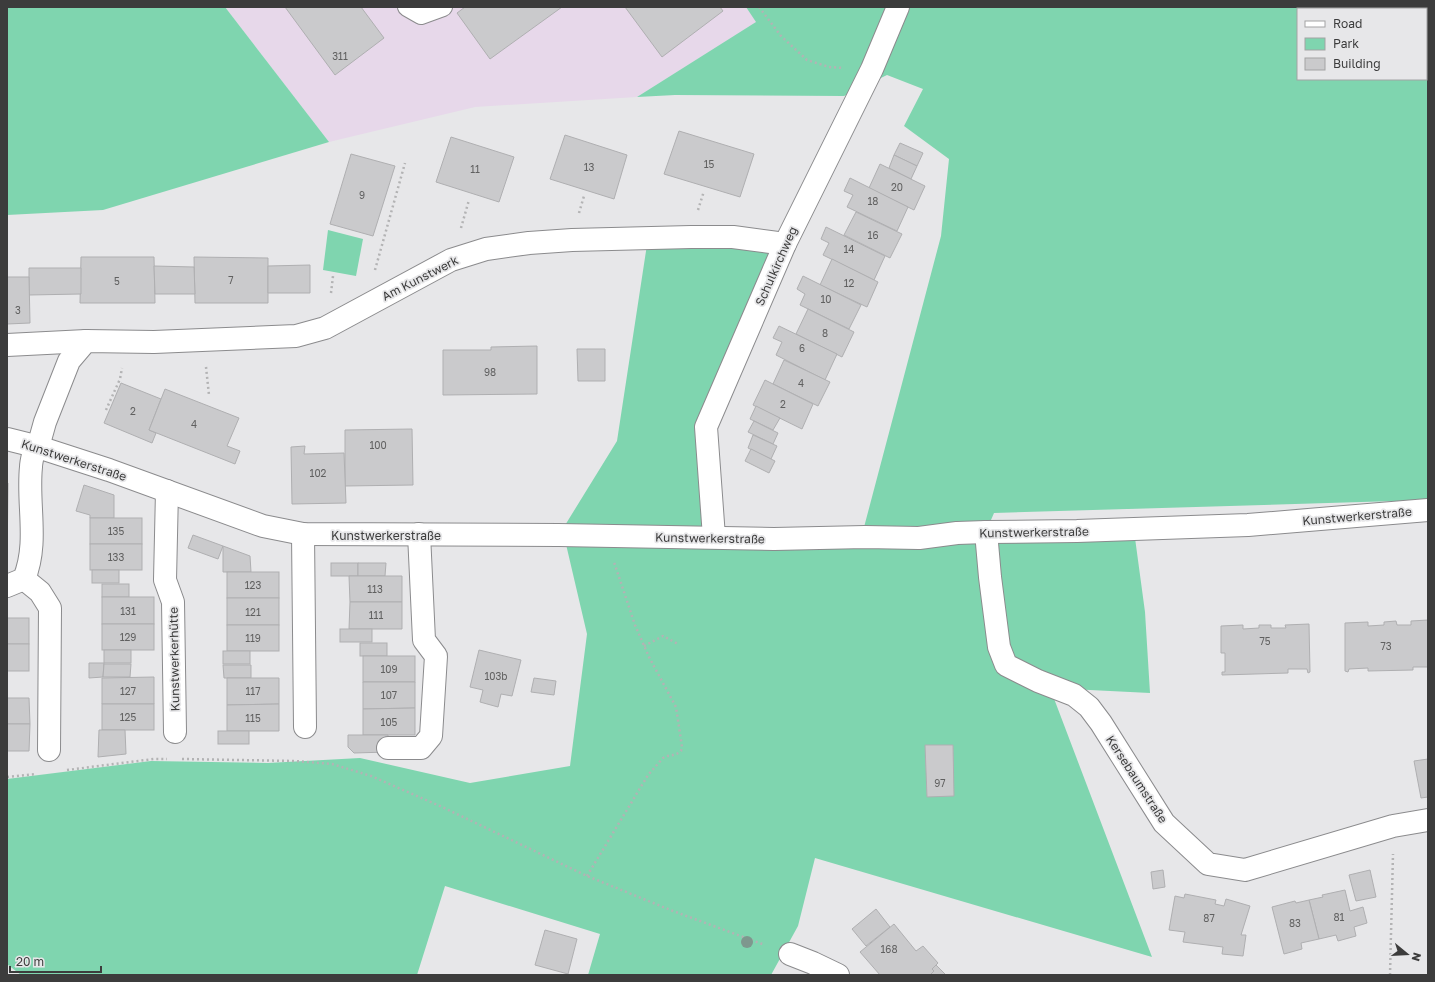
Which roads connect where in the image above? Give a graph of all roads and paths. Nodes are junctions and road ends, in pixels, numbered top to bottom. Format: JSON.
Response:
{"nodes":[{"id":1,"x":407,"y":7,"type":"edge"},
{"id":2,"x":443,"y":7,"type":"edge"},
{"id":3,"x":759,"y":7,"type":"edge"},
{"id":4,"x":898,"y":7,"type":"edge"},
{"id":5,"x":872,"y":69,"type":"junction"},
{"id":6,"x":405,"y":163,"type":"dead end"},
{"id":7,"x":785,"y":244,"type":"junction"},
{"id":8,"x":364,"y":307,"type":"junction"},
{"id":9,"x":86,"y":341,"type":"junction"},
{"id":10,"x":7,"y":345,"type":"edge"},
{"id":11,"x":114,"y":393,"type":"dead end"},
{"id":12,"x":106,"y":410,"type":"dead end"},
{"id":13,"x":7,"y":439,"type":"edge"},
{"id":14,"x":37,"y":446,"type":"junction"},
{"id":15,"x":167,"y":491,"type":"junction"},
{"id":16,"x":1428,"y":510,"type":"edge"},
{"id":17,"x":986,"y":532,"type":"junction"},
{"id":18,"x":303,"y":534,"type":"junction"},
{"id":19,"x":419,"y":534,"type":"junction"},
{"id":20,"x":606,"y":537,"type":"junction"},
{"id":21,"x":714,"y":537,"type":"junction"},
{"id":22,"x":15,"y":583,"type":"edge"},
{"id":23,"x":678,"y":644,"type":"dead end"},
{"id":24,"x":644,"y":646,"type":"junction"},
{"id":25,"x":305,"y":727,"type":"dead end"},
{"id":26,"x":175,"y":732,"type":"dead end"},
{"id":27,"x":388,"y":748,"type":"dead end"},
{"id":28,"x":49,"y":750,"type":"dead end"},
{"id":29,"x":170,"y":759,"type":"dead end"},
{"id":30,"x":178,"y":759,"type":"dead end"},
{"id":31,"x":64,"y":770,"type":"dead end"},
{"id":32,"x":42,"y":773,"type":"dead end"},
{"id":33,"x":7,"y":777,"type":"edge"},
{"id":34,"x":1428,"y":820,"type":"edge"},
{"id":35,"x":1392,"y":869,"type":"dead end"},
{"id":36,"x":587,"y":876,"type":"junction"},
{"id":37,"x":790,"y":954,"type":"joint"},
{"id":38,"x":838,"y":975,"type":"edge"},
{"id":39,"x":1390,"y":975,"type":"edge"}],
"edges":[{"from":1,"to":2,"type":"lane"},
{"from":3,"to":5,"type":"path"},
{"from":4,"to":5,"type":"street","name":"Schulkirchweg"},
{"from":5,"to":7,"type":"street","name":"Schulkirchweg"},
{"from":6,"to":8,"type":"path"},
{"from":7,"to":8,"type":"street","name":"Am Kunstwerk"},
{"from":7,"to":21,"type":"street","name":"Schulkirchweg"},
{"from":8,"to":9,"type":"street","name":"Am Kunstwerk"},
{"from":9,"to":10,"type":"street","name":"Am Kunstwerk"},
{"from":9,"to":14,"type":"street"},
{"from":11,"to":12,"type":"path"},
{"from":13,"to":14,"type":"street","name":"Kunstwerkerstraße"},
{"from":14,"to":15,"type":"street","name":"Kunstwerkerstraße"},
{"from":14,"to":22,"type":"street"},
{"from":15,"to":18,"type":"street","name":"Kunstwerkerstraße"},
{"from":15,"to":26,"type":"street","name":"Kunstwerkerhütte"},
{"from":16,"to":17,"type":"street","name":"Kunstwerkerstraße"},
{"from":17,"to":21,"type":"street","name":"Kunstwerkerstraße"},
{"from":17,"to":34,"type":"street","name":"Kersebaumstraße"},
{"from":18,"to":19,"type":"street","name":"Kunstwerkerstraße"},
{"from":18,"to":25,"type":"street"},
{"from":19,"to":20,"type":"street","name":"Kunstwerkerstraße"},
{"from":19,"to":27,"type":"street"},
{"from":20,"to":21,"type":"street","name":"Kunstwerkerstraße"},
{"from":20,"to":24,"type":"path"},
{"from":22,"to":28,"type":"street"},
{"from":23,"to":24,"type":"path"},
{"from":24,"to":36,"type":"path"},
{"from":29,"to":31,"type":"path"},
{"from":30,"to":36,"type":"path"},
{"from":32,"to":33,"type":"path"},
{"from":35,"to":39,"type":"path"},
{"from":36,"to":37,"type":"path"},
{"from":37,"to":38,"type":"street"}]}
